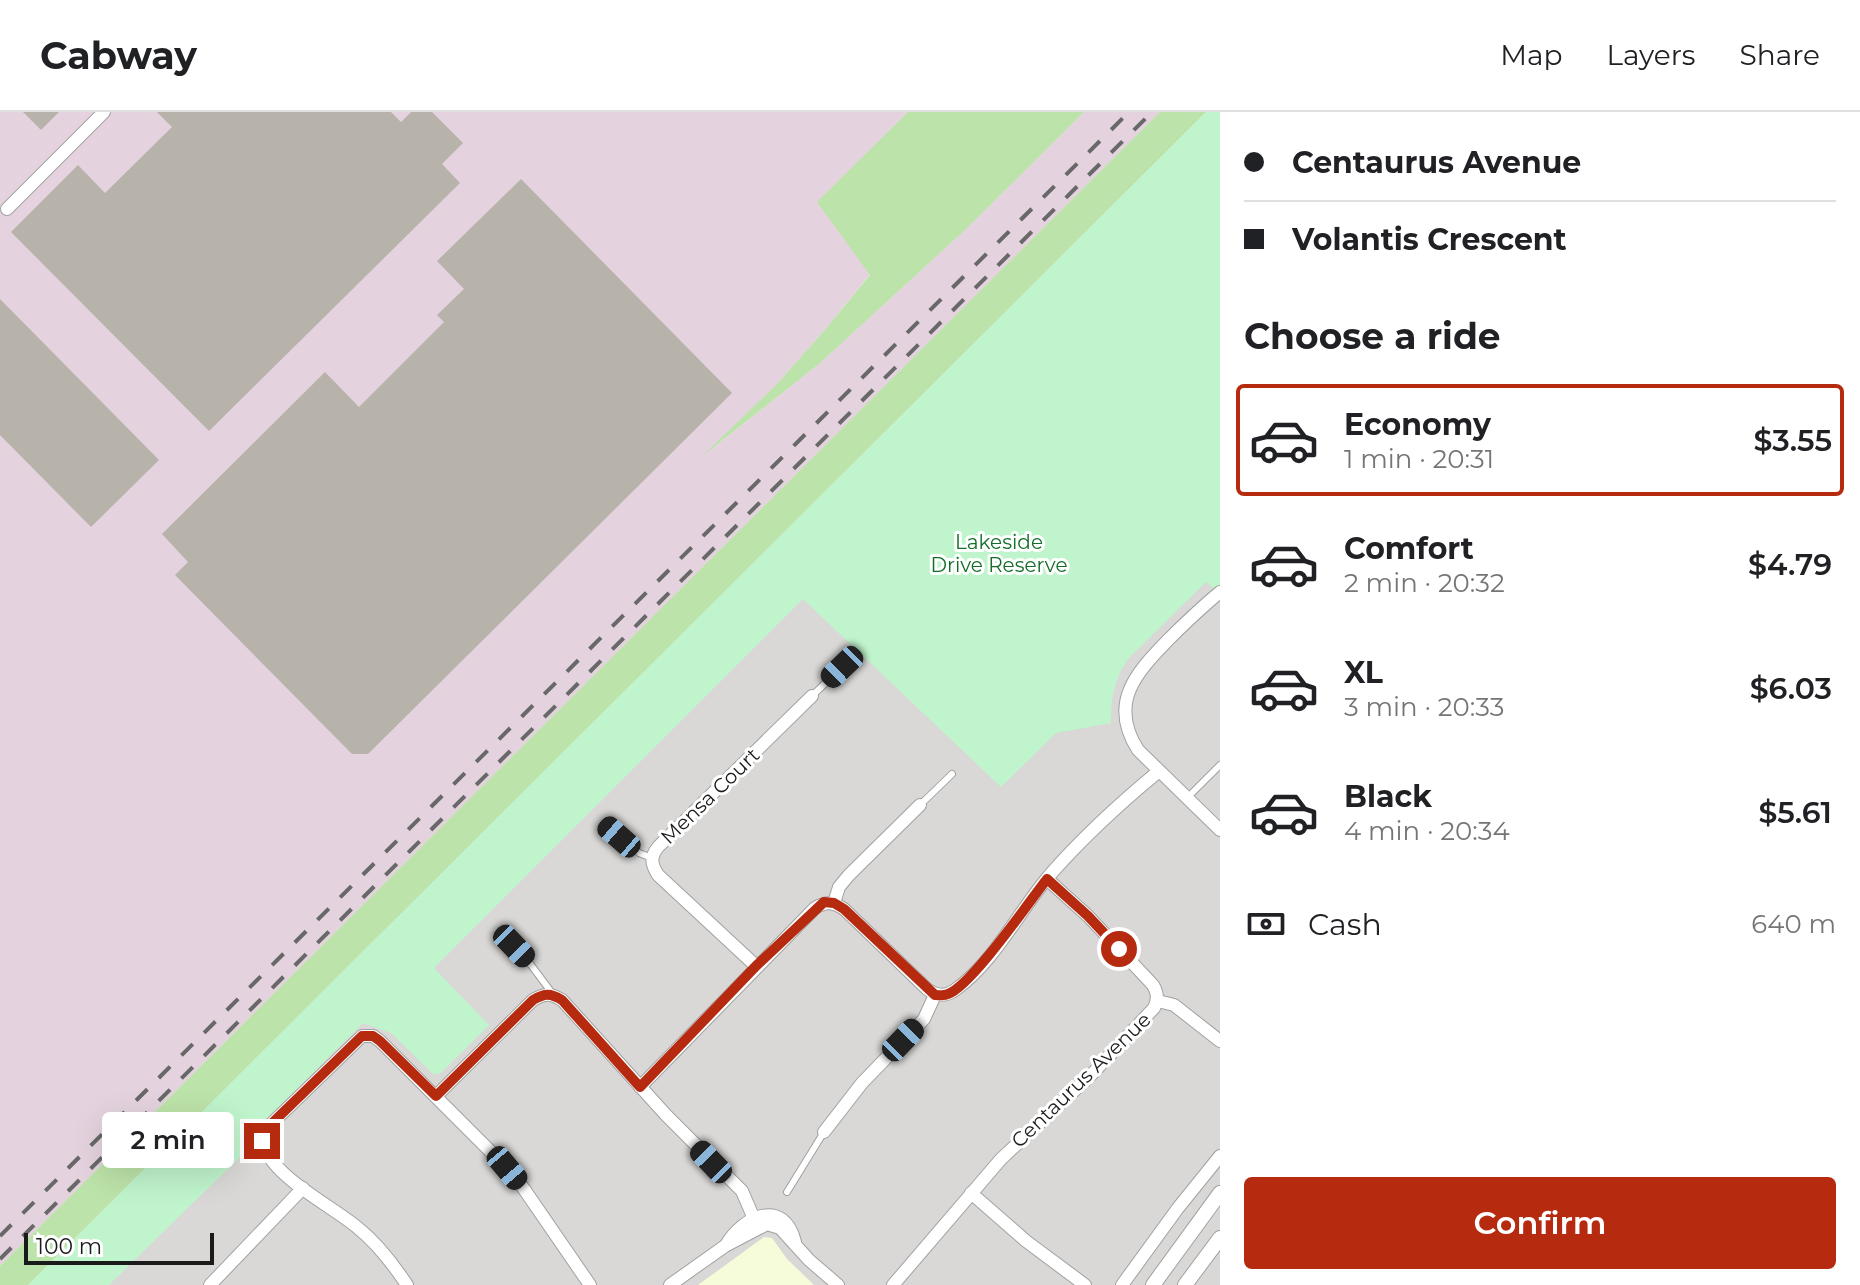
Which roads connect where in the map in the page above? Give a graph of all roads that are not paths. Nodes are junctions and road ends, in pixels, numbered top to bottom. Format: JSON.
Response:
{"nodes":[{"id":1,"x":104,"y":112,"type":"edge"},
{"id":2,"x":7,"y":209,"type":"dead end"},
{"id":3,"x":1220,"y":592,"type":"edge"},
{"id":4,"x":842,"y":667,"type":"dead end"},
{"id":5,"x":812,"y":696,"type":"joint"},
{"id":6,"x":1220,"y":765,"type":"edge"},
{"id":7,"x":1159,"y":771,"type":"junction"},
{"id":8,"x":952,"y":774,"type":"dead end"},
{"id":9,"x":1187,"y":798,"type":"junction"},
{"id":10,"x":920,"y":805,"type":"joint"},
{"id":11,"x":607,"y":826,"type":"dead end"},
{"id":12,"x":1220,"y":830,"type":"edge"},
{"id":13,"x":652,"y":858,"type":"junction"},
{"id":14,"x":1047,"y":879,"type":"junction"},
{"id":15,"x":834,"y":903,"type":"junction"},
{"id":16,"x":500,"y":931,"type":"dead end"},
{"id":17,"x":756,"y":966,"type":"junction"},
{"id":18,"x":552,"y":993,"type":"junction"},
{"id":19,"x":935,"y":995,"type":"junction"},
{"id":20,"x":1158,"y":1001,"type":"junction"},
{"id":21,"x":1220,"y":1041,"type":"edge"},
{"id":22,"x":640,"y":1087,"type":"junction"},
{"id":23,"x":436,"y":1096,"type":"junction"},
{"id":24,"x":824,"y":1132,"type":"joint"},
{"id":25,"x":1220,"y":1156,"type":"edge"},
{"id":26,"x":303,"y":1188,"type":"junction"},
{"id":27,"x":787,"y":1192,"type":"dead end"},
{"id":28,"x":971,"y":1193,"type":"junction"},
{"id":29,"x":1220,"y":1193,"type":"edge"},
{"id":30,"x":756,"y":1223,"type":"junction"},
{"id":31,"x":1220,"y":1238,"type":"edge"},
{"id":32,"x":210,"y":1285,"type":"edge"},
{"id":33,"x":407,"y":1285,"type":"edge"},
{"id":34,"x":590,"y":1285,"type":"edge"},
{"id":35,"x":670,"y":1285,"type":"edge"},
{"id":36,"x":838,"y":1285,"type":"edge"},
{"id":37,"x":893,"y":1285,"type":"edge"},
{"id":38,"x":1085,"y":1285,"type":"edge"},
{"id":39,"x":1122,"y":1285,"type":"edge"},
{"id":40,"x":1153,"y":1285,"type":"edge"},
{"id":41,"x":1185,"y":1285,"type":"edge"}],
"edges":[{"from":1,"to":2,"type":"street"},
{"from":3,"to":7,"type":"street"},
{"from":4,"to":5,"type":"lane"},
{"from":5,"to":13,"type":"street","name":"Mensa Court"},
{"from":6,"to":9,"type":"lane"},
{"from":7,"to":9,"type":"street"},
{"from":7,"to":14,"type":"street"},
{"from":8,"to":10,"type":"lane"},
{"from":9,"to":12,"type":"street"},
{"from":10,"to":15,"type":"street"},
{"from":11,"to":13,"type":"lane"},
{"from":13,"to":17,"type":"street","name":"Mensa Court"},
{"from":14,"to":19,"type":"street"},
{"from":14,"to":20,"type":"street","name":"Centaurus Avenue"},
{"from":15,"to":17,"type":"street"},
{"from":15,"to":19,"type":"street"},
{"from":16,"to":18,"type":"lane"},
{"from":17,"to":22,"type":"street"},
{"from":18,"to":22,"type":"street"},
{"from":18,"to":23,"type":"street"},
{"from":19,"to":24,"type":"street"},
{"from":20,"to":21,"type":"street"},
{"from":20,"to":28,"type":"street","name":"Centaurus Avenue"},
{"from":22,"to":30,"type":"street"},
{"from":23,"to":26,"type":"street"},
{"from":23,"to":34,"type":"street"},
{"from":24,"to":27,"type":"lane"},
{"from":25,"to":39,"type":"street"},
{"from":26,"to":32,"type":"street"},
{"from":26,"to":33,"type":"street"},
{"from":28,"to":37,"type":"street","name":"Centaurus Avenue"},
{"from":28,"to":38,"type":"street"},
{"from":29,"to":40,"type":"street"},
{"from":30,"to":35,"type":"street"},
{"from":30,"to":36,"type":"street"},
{"from":31,"to":41,"type":"street"}]}
